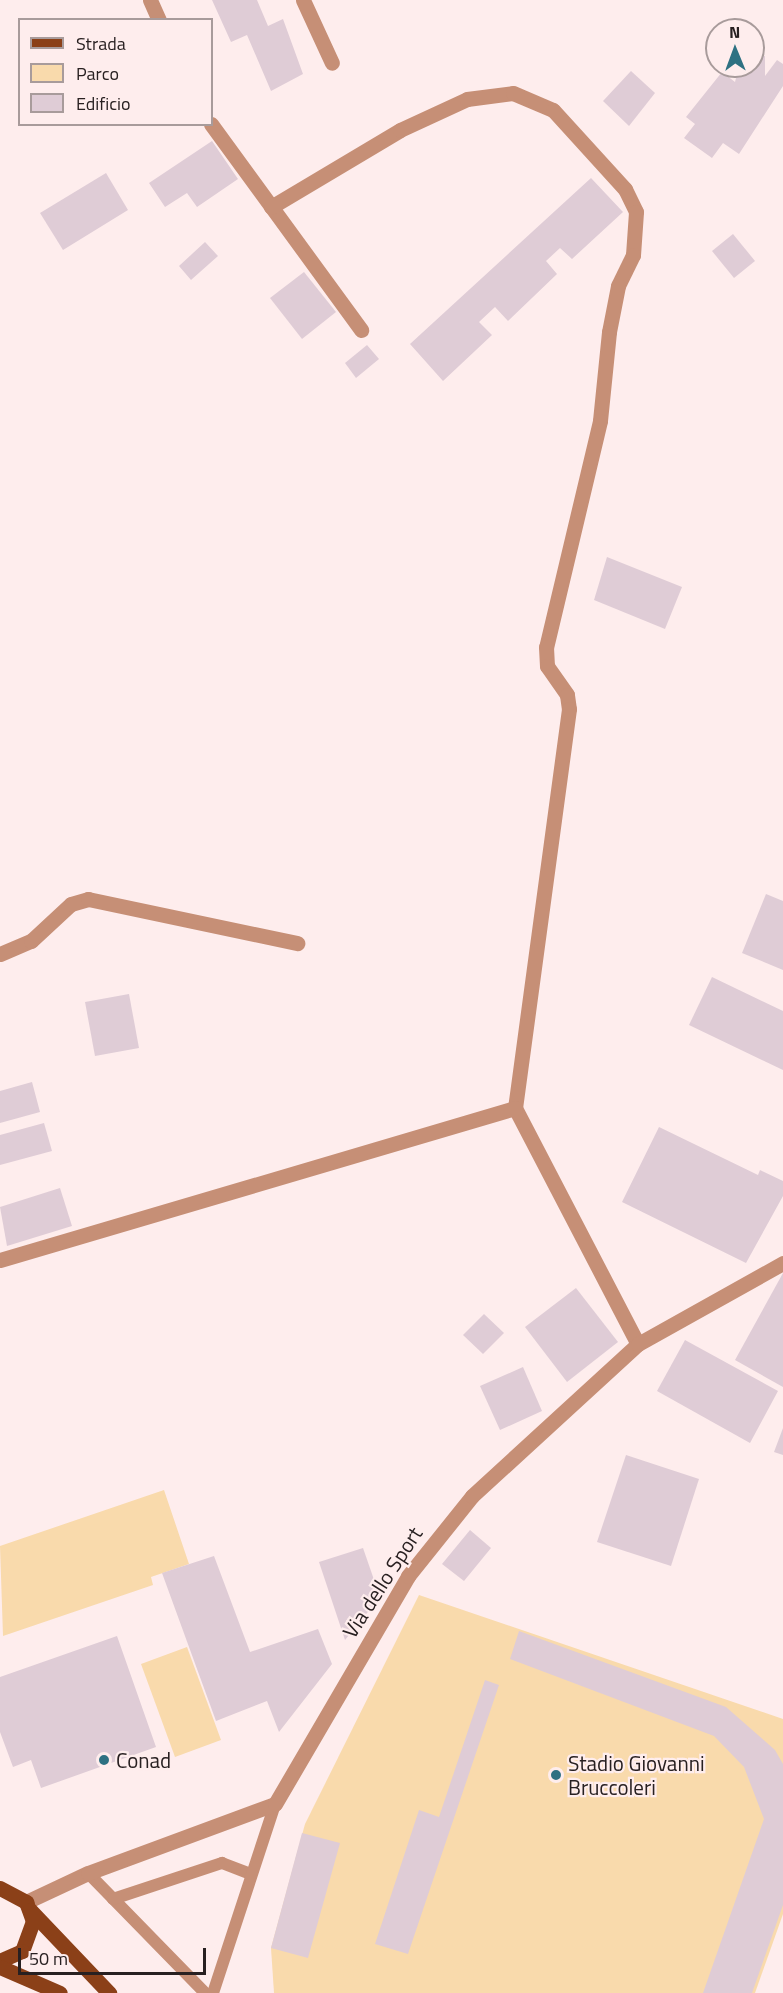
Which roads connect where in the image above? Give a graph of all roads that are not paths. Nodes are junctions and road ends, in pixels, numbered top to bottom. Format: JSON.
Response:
{"nodes":[{"id":1,"x":150,"y":0,"type":"edge"},
{"id":2,"x":303,"y":0,"type":"edge"},
{"id":3,"x":158,"y":18,"type":"edge"},
{"id":4,"x":332,"y":63,"type":"dead end"},
{"id":5,"x":212,"y":126,"type":"edge"},
{"id":6,"x":271,"y":207,"type":"junction"},
{"id":7,"x":361,"y":330,"type":"dead end"},
{"id":8,"x":297,"y":943,"type":"dead end"},
{"id":9,"x":0,"y":954,"type":"edge"},
{"id":10,"x":515,"y":1108,"type":"junction"},
{"id":11,"x":0,"y":1260,"type":"edge"},
{"id":12,"x":783,"y":1263,"type":"edge"},
{"id":13,"x":638,"y":1344,"type":"junction"},
{"id":14,"x":275,"y":1804,"type":"junction"},
{"id":15,"x":88,"y":1873,"type":"junction"},
{"id":16,"x":251,"y":1874,"type":"junction"},
{"id":17,"x":0,"y":1879,"type":"edge"},
{"id":18,"x":0,"y":1888,"type":"edge"},
{"id":19,"x":113,"y":1899,"type":"junction"},
{"id":20,"x":26,"y":1904,"type":"junction"},
{"id":21,"x":0,"y":1961,"type":"edge"},
{"id":22,"x":0,"y":1966,"type":"edge"},
{"id":23,"x":60,"y":1993,"type":"edge"},
{"id":24,"x":109,"y":1993,"type":"edge"},
{"id":25,"x":205,"y":1993,"type":"edge"},
{"id":26,"x":213,"y":1993,"type":"edge"}],
"edges":[{"from":1,"to":3,"type":"street"},
{"from":2,"to":4,"type":"street"},
{"from":5,"to":6,"type":"street"},
{"from":6,"to":7,"type":"street"},
{"from":6,"to":10,"type":"street"},
{"from":8,"to":9,"type":"street"},
{"from":10,"to":11,"type":"street"},
{"from":10,"to":13,"type":"street"},
{"from":12,"to":13,"type":"street","name":"Via dello Sport"},
{"from":13,"to":14,"type":"street","name":"Via dello Sport"},
{"from":14,"to":15,"type":"street"},
{"from":14,"to":16,"type":"lane"},
{"from":15,"to":19,"type":"lane"},
{"from":15,"to":20,"type":"street"},
{"from":16,"to":19,"type":"lane"},
{"from":16,"to":26,"type":"lane"},
{"from":17,"to":20,"type":"main road"},
{"from":18,"to":20,"type":"main road"},
{"from":19,"to":25,"type":"lane"},
{"from":20,"to":21,"type":"main road"},
{"from":20,"to":24,"type":"main road"},
{"from":22,"to":23,"type":"main road"}]}
